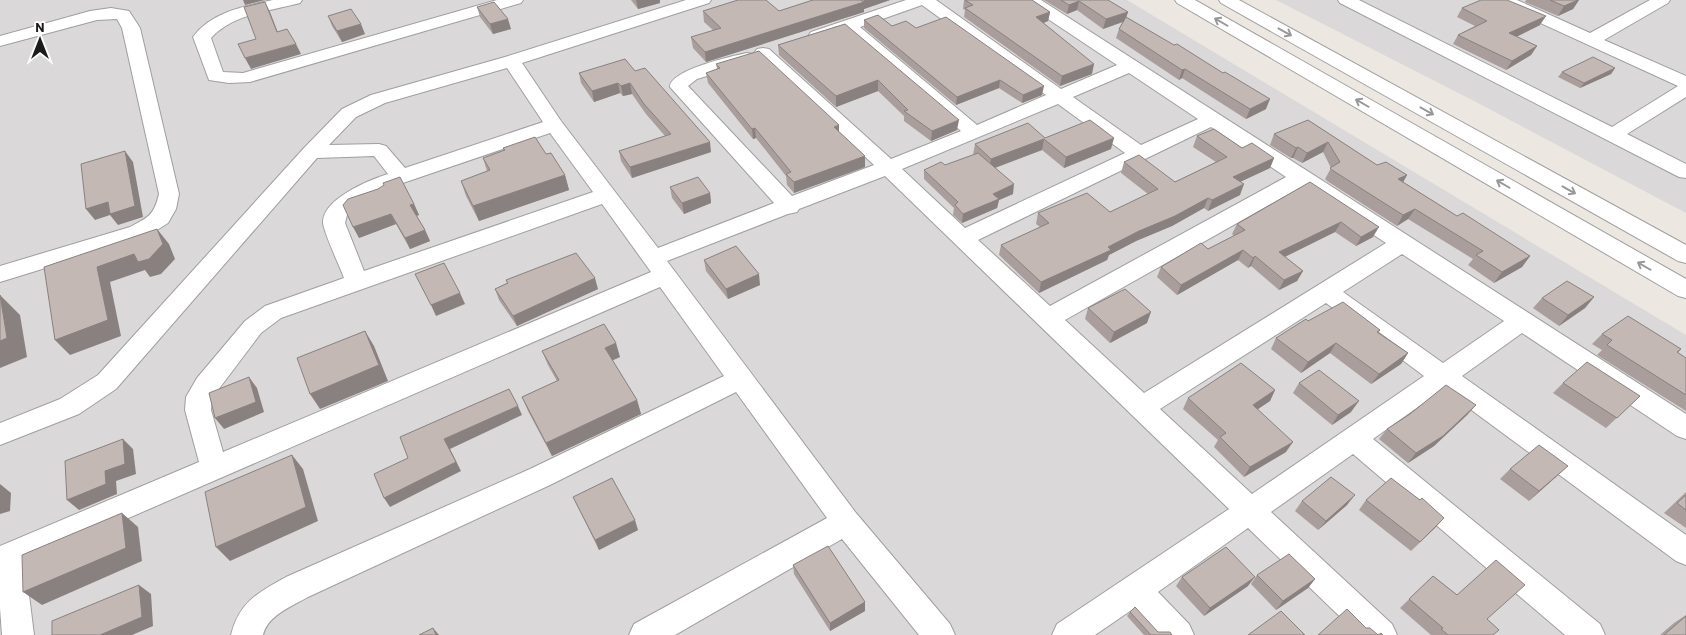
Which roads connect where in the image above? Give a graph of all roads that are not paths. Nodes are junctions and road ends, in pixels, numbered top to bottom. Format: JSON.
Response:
{"nodes":[{"id":1,"x":294,"y":0,"type":"edge"},
{"id":2,"x":514,"y":0,"type":"edge"},
{"id":3,"x":703,"y":0,"type":"edge"},
{"id":4,"x":923,"y":0,"type":"edge"},
{"id":5,"x":1030,"y":0,"type":"edge"},
{"id":6,"x":1183,"y":0,"type":"edge"},
{"id":7,"x":1228,"y":0,"type":"edge"},
{"id":8,"x":1257,"y":0,"type":"edge"},
{"id":9,"x":1346,"y":0,"type":"edge"},
{"id":10,"x":1503,"y":0,"type":"edge"},
{"id":11,"x":1662,"y":0,"type":"edge"},
{"id":12,"x":848,"y":26,"type":"junction"},
{"id":13,"x":1591,"y":40,"type":"junction"},
{"id":14,"x":0,"y":41,"type":"edge"},
{"id":15,"x":801,"y":41,"type":"edge"},
{"id":16,"x":511,"y":61,"type":"junction"},
{"id":17,"x":1130,"y":66,"type":"junction"},
{"id":18,"x":1686,"y":83,"type":"edge"},
{"id":19,"x":1686,"y":89,"type":"edge"},
{"id":20,"x":1060,"y":96,"type":"junction"},
{"id":21,"x":1213,"y":119,"type":"junction"},
{"id":22,"x":554,"y":125,"type":"junction"},
{"id":23,"x":975,"y":133,"type":"junction"},
{"id":24,"x":1613,"y":135,"type":"junction"},
{"id":25,"x":312,"y":152,"type":"junction"},
{"id":26,"x":1140,"y":154,"type":"junction"},
{"id":27,"x":889,"y":168,"type":"junction"},
{"id":28,"x":1686,"y":172,"type":"edge"},
{"id":29,"x":402,"y":176,"type":"junction"},
{"id":30,"x":1302,"y":177,"type":"junction"},
{"id":31,"x":606,"y":195,"type":"junction"},
{"id":32,"x":790,"y":206,"type":"junction"},
{"id":33,"x":1686,"y":237,"type":"edge"},
{"id":34,"x":962,"y":238,"type":"junction"},
{"id":35,"x":1403,"y":243,"type":"junction"},
{"id":36,"x":1686,"y":255,"type":"edge"},
{"id":37,"x":659,"y":267,"type":"junction"},
{"id":38,"x":0,"y":274,"type":"edge"},
{"id":39,"x":357,"y":283,"type":"junction"},
{"id":40,"x":1686,"y":290,"type":"edge"},
{"id":41,"x":1326,"y":291,"type":"junction"},
{"id":42,"x":1047,"y":319,"type":"junction"},
{"id":43,"x":1522,"y":320,"type":"junction"},
{"id":44,"x":1443,"y":375,"type":"junction"},
{"id":45,"x":740,"y":380,"type":"junction"},
{"id":46,"x":1141,"y":408,"type":"junction"},
{"id":47,"x":1686,"y":428,"type":"edge"},
{"id":48,"x":0,"y":434,"type":"edge"},
{"id":49,"x":1353,"y":438,"type":"junction"},
{"id":50,"x":214,"y":468,"type":"junction"},
{"id":51,"x":1249,"y":511,"type":"junction"},
{"id":52,"x":846,"y":522,"type":"junction"},
{"id":53,"x":1686,"y":552,"type":"edge"},
{"id":54,"x":5,"y":558,"type":"edge"},
{"id":55,"x":1136,"y":590,"type":"junction"},
{"id":56,"x":18,"y":635,"type":"edge"},
{"id":57,"x":248,"y":635,"type":"edge"},
{"id":58,"x":645,"y":635,"type":"edge"},
{"id":59,"x":939,"y":635,"type":"edge"},
{"id":60,"x":1068,"y":635,"type":"edge"},
{"id":61,"x":1178,"y":635,"type":"edge"},
{"id":62,"x":1381,"y":635,"type":"edge"},
{"id":63,"x":1589,"y":635,"type":"edge"}],
"edges":[{"from":1,"to":2,"type":"street"},
{"from":3,"to":16,"type":"street"},
{"from":4,"to":12,"type":"street"},
{"from":4,"to":20,"type":"street"},
{"from":5,"to":17,"type":"street"},
{"from":40,"to":6,"type":"street","one_way":true},
{"from":7,"to":36,"type":"street","one_way":true},
{"from":8,"to":33,"type":"street"},
{"from":9,"to":24,"type":"street"},
{"from":10,"to":13,"type":"street"},
{"from":11,"to":13,"type":"street"},
{"from":12,"to":15,"type":"street"},
{"from":12,"to":23,"type":"street"},
{"from":13,"to":18,"type":"street"},
{"from":14,"to":38,"type":"street"},
{"from":16,"to":22,"type":"street"},
{"from":16,"to":25,"type":"street"},
{"from":17,"to":20,"type":"street"},
{"from":17,"to":21,"type":"street"},
{"from":19,"to":24,"type":"street"},
{"from":20,"to":23,"type":"street"},
{"from":20,"to":26,"type":"street"},
{"from":21,"to":26,"type":"street"},
{"from":21,"to":30,"type":"street"},
{"from":22,"to":29,"type":"street"},
{"from":22,"to":31,"type":"street"},
{"from":23,"to":27,"type":"street"},
{"from":24,"to":28,"type":"street"},
{"from":25,"to":29,"type":"street"},
{"from":25,"to":48,"type":"street"},
{"from":26,"to":34,"type":"street"},
{"from":27,"to":32,"type":"street"},
{"from":27,"to":32,"type":"street"},
{"from":27,"to":34,"type":"street"},
{"from":29,"to":39,"type":"street"},
{"from":30,"to":35,"type":"street"},
{"from":30,"to":42,"type":"street"},
{"from":31,"to":37,"type":"street"},
{"from":31,"to":39,"type":"street"},
{"from":32,"to":37,"type":"street"},
{"from":34,"to":42,"type":"street"},
{"from":35,"to":41,"type":"street"},
{"from":35,"to":43,"type":"street"},
{"from":37,"to":45,"type":"street"},
{"from":37,"to":50,"type":"street"},
{"from":39,"to":50,"type":"street"},
{"from":41,"to":44,"type":"street"},
{"from":41,"to":46,"type":"street"},
{"from":42,"to":46,"type":"street"},
{"from":43,"to":44,"type":"street"},
{"from":43,"to":47,"type":"street"},
{"from":44,"to":49,"type":"street"},
{"from":44,"to":53,"type":"street"},
{"from":45,"to":52,"type":"street"},
{"from":45,"to":57,"type":"street"},
{"from":46,"to":51,"type":"street"},
{"from":49,"to":51,"type":"street"},
{"from":49,"to":63,"type":"street"},
{"from":50,"to":54,"type":"street"},
{"from":51,"to":55,"type":"street"},
{"from":51,"to":62,"type":"street"},
{"from":52,"to":58,"type":"street"},
{"from":52,"to":59,"type":"street"},
{"from":54,"to":56,"type":"street"},
{"from":55,"to":60,"type":"street"},
{"from":55,"to":61,"type":"street"}]}
